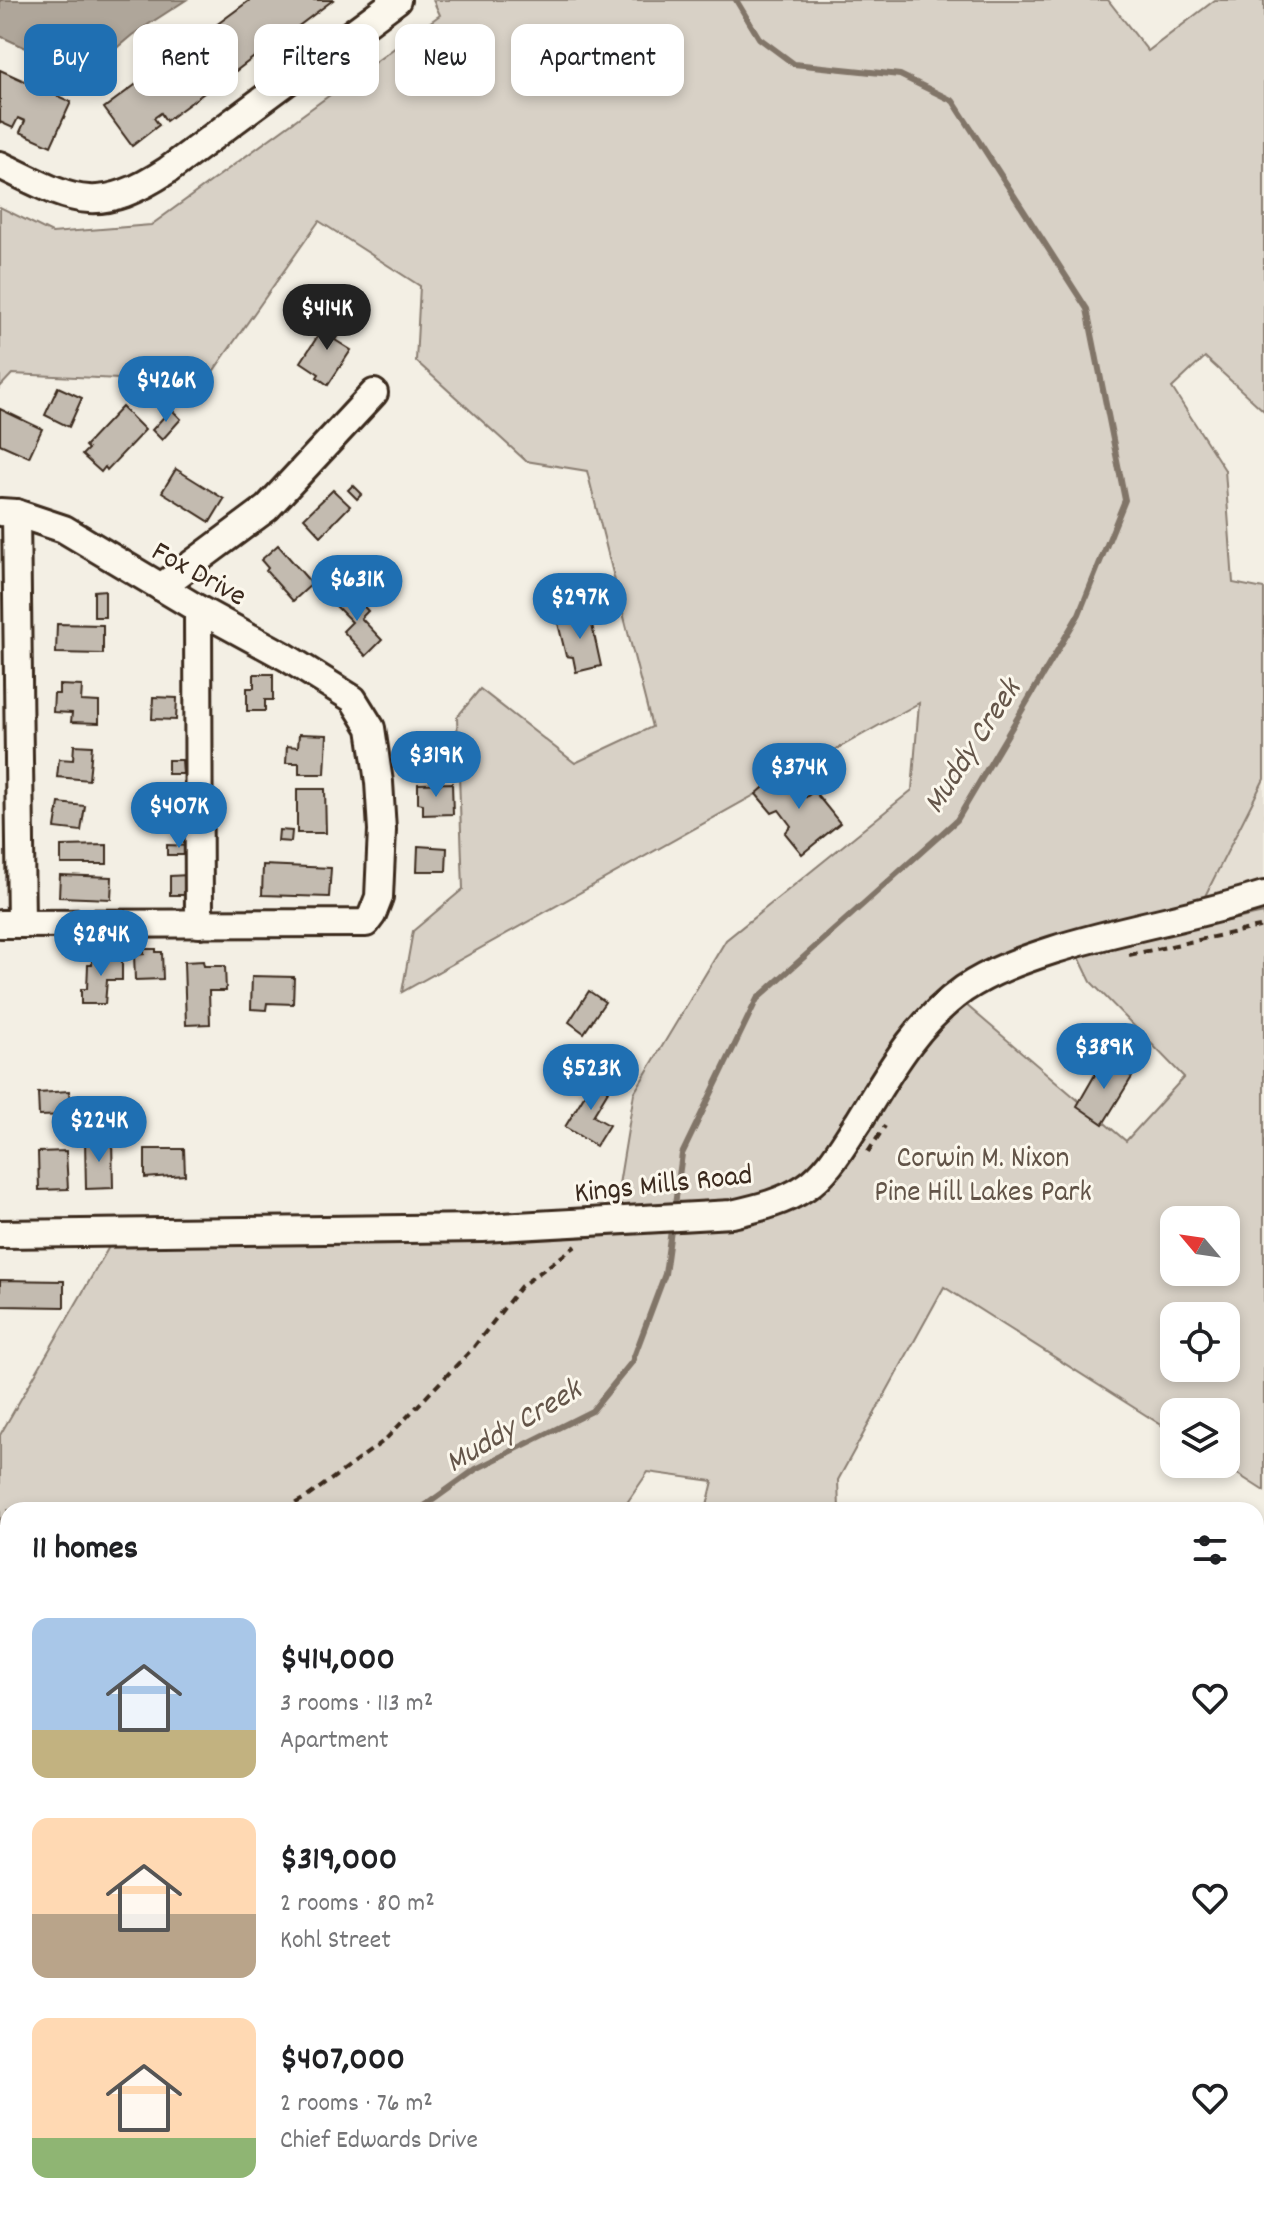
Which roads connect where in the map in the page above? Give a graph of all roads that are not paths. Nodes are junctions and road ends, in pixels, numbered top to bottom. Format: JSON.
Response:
{"nodes":[{"id":1,"x":397,"y":0,"type":"edge"},
{"id":2,"x":0,"y":165,"type":"edge"},
{"id":3,"x":374,"y":393,"type":"dead end"},
{"id":4,"x":8,"y":512,"type":"edge"},
{"id":5,"x":161,"y":587,"type":"junction"},
{"id":6,"x":198,"y":609,"type":"junction"},
{"id":7,"x":9,"y":646,"type":"edge"},
{"id":8,"x":9,"y":780,"type":"edge"},
{"id":9,"x":1264,"y":895,"type":"edge"},
{"id":10,"x":10,"y":924,"type":"edge"},
{"id":11,"x":199,"y":924,"type":"junction"},
{"id":12,"x":0,"y":1234,"type":"edge"}],
"edges":[{"from":1,"to":2,"type":"street"},
{"from":3,"to":5,"type":"street"},
{"from":4,"to":5,"type":"street","name":"Fox Drive"},
{"from":4,"to":7,"type":"street"},
{"from":5,"to":6,"type":"street","name":"Fox Drive"},
{"from":6,"to":11,"type":"street"},
{"from":6,"to":11,"type":"street","name":"Fox Drive"},
{"from":7,"to":8,"type":"street"},
{"from":8,"to":10,"type":"street"},
{"from":9,"to":12,"type":"street","name":"Kings Mills Road"},
{"from":10,"to":11,"type":"street"}]}
